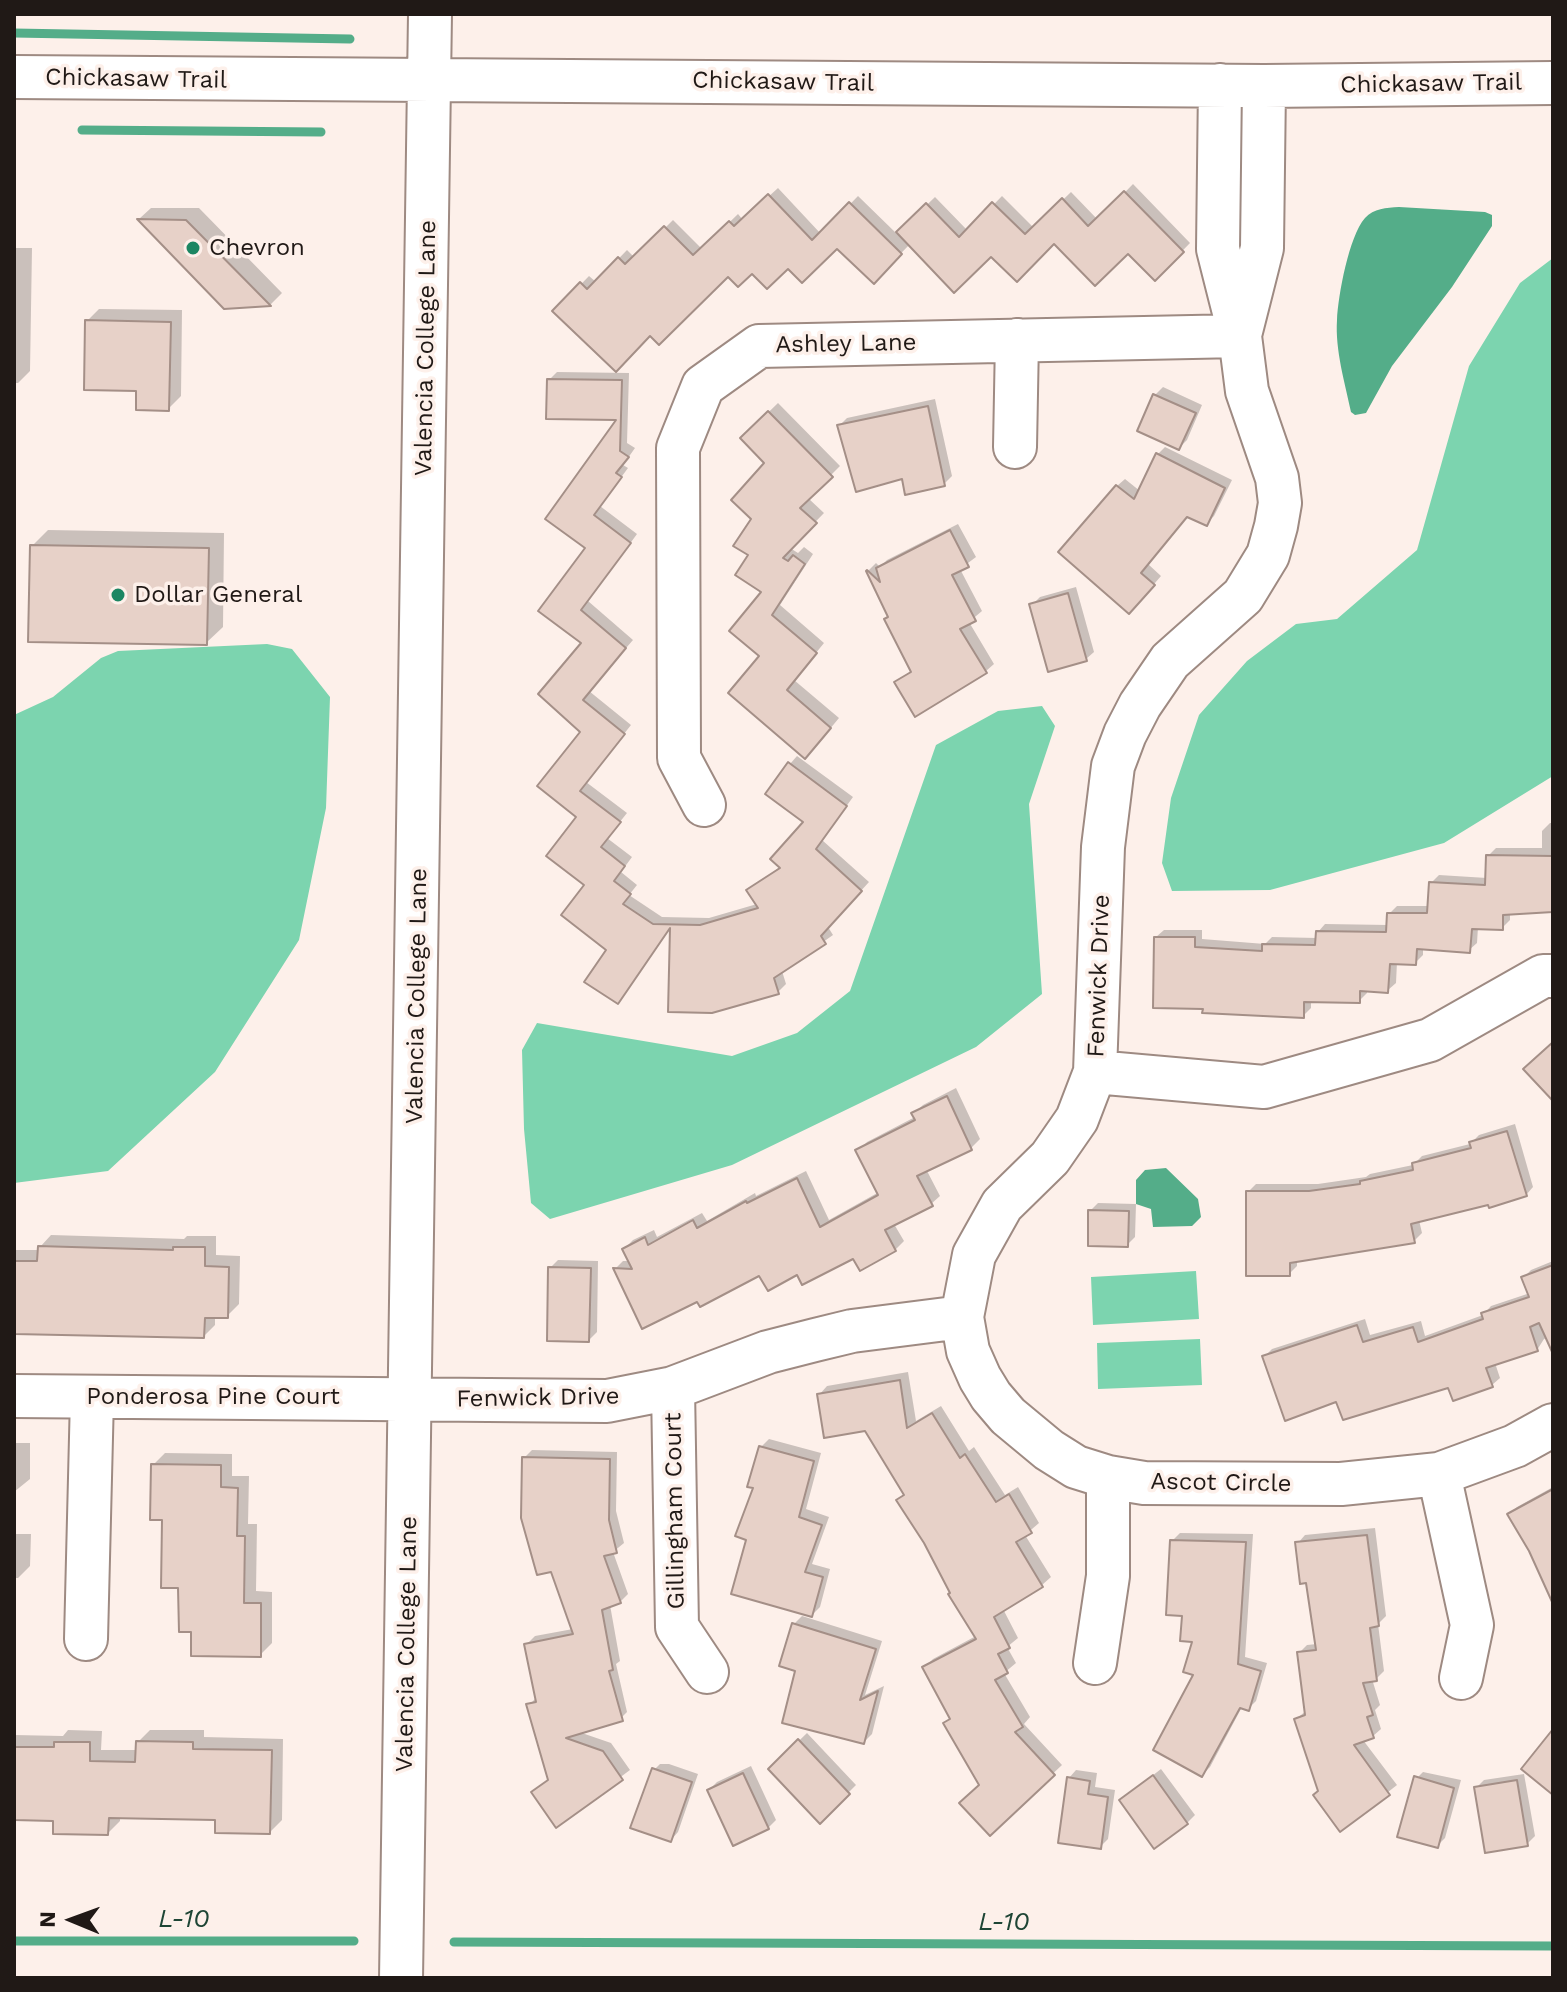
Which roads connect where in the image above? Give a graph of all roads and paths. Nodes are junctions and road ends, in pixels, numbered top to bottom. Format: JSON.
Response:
{"nodes":[{"id":1,"x":430,"y":14,"type":"edge"},
{"id":2,"x":14,"y":77,"type":"edge"},
{"id":3,"x":429,"y":82,"type":"junction"},
{"id":4,"x":1553,"y":83,"type":"edge"},
{"id":5,"x":1220,"y":85,"type":"junction"},
{"id":6,"x":1264,"y":86,"type":"junction"},
{"id":7,"x":1240,"y":336,"type":"junction"},
{"id":8,"x":1017,"y":340,"type":"junction"},
{"id":9,"x":1015,"y":447,"type":"dead end"},
{"id":10,"x":704,"y":805,"type":"dead end"},
{"id":11,"x":1553,"y":976,"type":"edge"},
{"id":12,"x":1095,"y":1072,"type":"junction"},
{"id":13,"x":962,"y":1317,"type":"junction"},
{"id":14,"x":673,"y":1388,"type":"junction"},
{"id":15,"x":14,"y":1396,"type":"edge"},
{"id":16,"x":92,"y":1397,"type":"junction"},
{"id":17,"x":411,"y":1399,"type":"junction"},
{"id":18,"x":1553,"y":1425,"type":"edge"},
{"id":19,"x":1439,"y":1474,"type":"junction"},
{"id":20,"x":1108,"y":1477,"type":"junction"},
{"id":21,"x":86,"y":1639,"type":"dead end"},
{"id":22,"x":1095,"y":1663,"type":"dead end"},
{"id":23,"x":707,"y":1672,"type":"dead end"},
{"id":24,"x":1461,"y":1678,"type":"dead end"},
{"id":25,"x":401,"y":1978,"type":"edge"}],
"edges":[{"from":1,"to":3,"type":"street","name":"Valencia College Lane"},
{"from":2,"to":3,"type":"street","name":"Chickasaw Trail"},
{"from":3,"to":5,"type":"street","name":"Chickasaw Trail"},
{"from":3,"to":17,"type":"street","name":"Valencia College Lane"},
{"from":4,"to":6,"type":"street","name":"Chickasaw Trail"},
{"from":5,"to":6,"type":"street","name":"Chickasaw Trail"},
{"from":5,"to":7,"type":"street","name":"Fenwick Drive"},
{"from":6,"to":7,"type":"street","name":"Fenwick Drive"},
{"from":7,"to":8,"type":"street","name":"Ashley Lane"},
{"from":7,"to":12,"type":"street","name":"Fenwick Drive"},
{"from":8,"to":9,"type":"street"},
{"from":8,"to":10,"type":"street","name":"Ashley Lane"},
{"from":11,"to":12,"type":"street"},
{"from":12,"to":13,"type":"street","name":"Fenwick Drive"},
{"from":13,"to":14,"type":"street","name":"Fenwick Drive"},
{"from":13,"to":20,"type":"street","name":"Ascot Circle"},
{"from":14,"to":17,"type":"street","name":"Fenwick Drive"},
{"from":14,"to":23,"type":"street","name":"Gillingham Court"},
{"from":15,"to":16,"type":"street","name":"Ponderosa Pine Court"},
{"from":16,"to":17,"type":"street","name":"Ponderosa Pine Court"},
{"from":16,"to":21,"type":"street"},
{"from":17,"to":25,"type":"street","name":"Valencia College Lane"},
{"from":18,"to":19,"type":"street","name":"Ascot Circle"},
{"from":19,"to":20,"type":"street","name":"Ascot Circle"},
{"from":19,"to":24,"type":"street"},
{"from":20,"to":22,"type":"street"}]}
